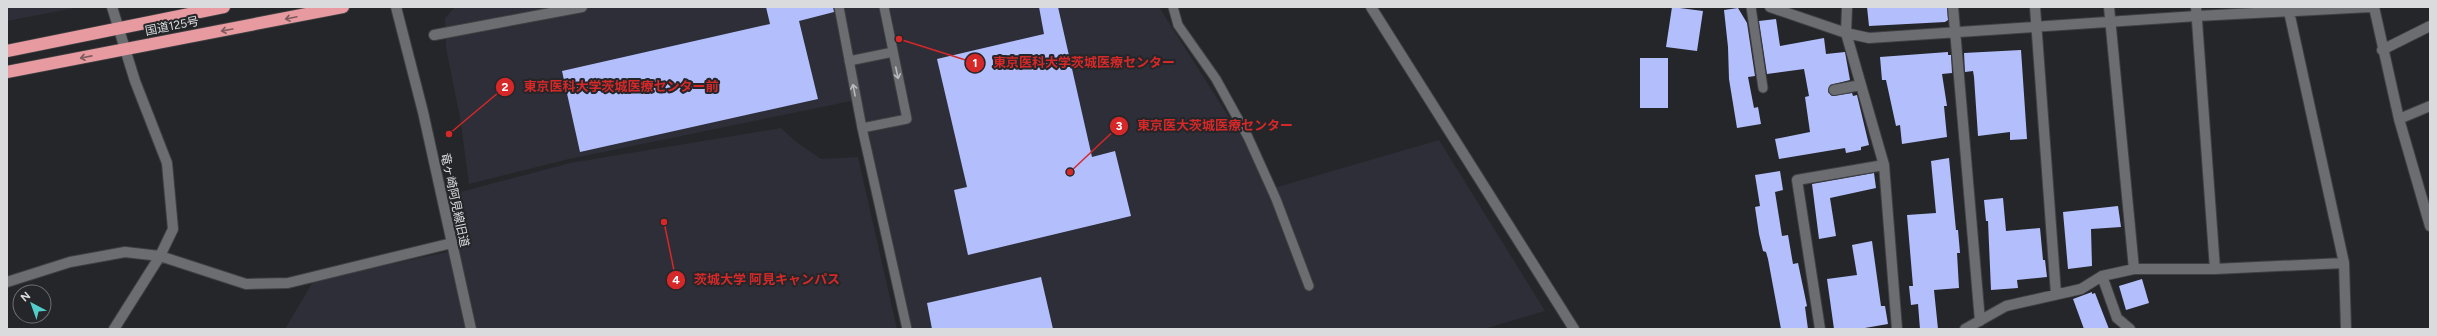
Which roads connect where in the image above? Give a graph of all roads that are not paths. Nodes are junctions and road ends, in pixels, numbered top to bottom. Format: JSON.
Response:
{"nodes":[{"id":1,"x":112,"y":7,"type":"edge"},
{"id":2,"x":224,"y":7,"type":"edge"},
{"id":3,"x":342,"y":7,"type":"edge"},
{"id":4,"x":396,"y":7,"type":"edge"},
{"id":5,"x":582,"y":7,"type":"edge"},
{"id":6,"x":839,"y":7,"type":"edge"},
{"id":7,"x":884,"y":7,"type":"edge"},
{"id":8,"x":1174,"y":7,"type":"edge"},
{"id":9,"x":1371,"y":7,"type":"edge"},
{"id":10,"x":1751,"y":7,"type":"edge"},
{"id":11,"x":1770,"y":7,"type":"edge"},
{"id":12,"x":1847,"y":7,"type":"edge"},
{"id":13,"x":1954,"y":7,"type":"edge"},
{"id":14,"x":2035,"y":7,"type":"edge"},
{"id":15,"x":2109,"y":7,"type":"edge"},
{"id":16,"x":2370,"y":7,"type":"edge"},
{"id":17,"x":2374,"y":7,"type":"edge"},
{"id":18,"x":2288,"y":9,"type":"edge"},
{"id":19,"x":2196,"y":11,"type":"edge"},
{"id":20,"x":2110,"y":22,"type":"junction"},
{"id":21,"x":2430,"y":26,"type":"edge"},
{"id":22,"x":2037,"y":28,"type":"junction"},
{"id":23,"x":119,"y":30,"type":"junction"},
{"id":24,"x":1846,"y":33,"type":"junction"},
{"id":25,"x":1956,"y":33,"type":"junction"},
{"id":26,"x":434,"y":35,"type":"dead end"},
{"id":27,"x":124,"y":50,"type":"junction"},
{"id":28,"x":2382,"y":50,"type":"junction"},
{"id":29,"x":7,"y":51,"type":"edge"},
{"id":30,"x":893,"y":52,"type":"junction"},
{"id":31,"x":849,"y":62,"type":"junction"},
{"id":32,"x":7,"y":72,"type":"edge"},
{"id":33,"x":1861,"y":84,"type":"junction"},
{"id":34,"x":1762,"y":88,"type":"dead end"},
{"id":35,"x":1834,"y":90,"type":"dead end"},
{"id":36,"x":2430,"y":106,"type":"edge"},
{"id":37,"x":2399,"y":119,"type":"junction"},
{"id":38,"x":862,"y":128,"type":"junction"},
{"id":39,"x":1884,"y":165,"type":"junction"},
{"id":40,"x":2430,"y":226,"type":"edge"},
{"id":41,"x":452,"y":243,"type":"junction"},
{"id":42,"x":160,"y":256,"type":"junction"},
{"id":43,"x":2344,"y":263,"type":"junction"},
{"id":44,"x":2134,"y":269,"type":"junction"},
{"id":45,"x":2215,"y":269,"type":"junction"},
{"id":46,"x":2102,"y":276,"type":"junction"},
{"id":47,"x":7,"y":282,"type":"edge"},
{"id":48,"x":1309,"y":286,"type":"dead end"},
{"id":49,"x":2056,"y":294,"type":"junction"},
{"id":50,"x":1980,"y":321,"type":"junction"},
{"id":51,"x":114,"y":329,"type":"edge"},
{"id":52,"x":471,"y":329,"type":"edge"},
{"id":53,"x":907,"y":329,"type":"edge"},
{"id":54,"x":1574,"y":329,"type":"edge"},
{"id":55,"x":1820,"y":329,"type":"edge"},
{"id":56,"x":1897,"y":329,"type":"edge"},
{"id":57,"x":1965,"y":329,"type":"edge"},
{"id":58,"x":2130,"y":329,"type":"edge"},
{"id":59,"x":2346,"y":329,"type":"edge"}],
"edges":[{"from":1,"to":23,"type":"street"},
{"from":2,"to":23,"type":"highway","name":"国道125号"},
{"from":3,"to":27,"type":"highway","name":"国道125号","one_way":true},
{"from":4,"to":41,"type":"street","name":"竜ヶ崎阿見線旧道"},
{"from":5,"to":26,"type":"street"},
{"from":6,"to":31,"type":"lane"},
{"from":7,"to":30,"type":"lane"},
{"from":8,"to":48,"type":"lane"},
{"from":9,"to":54,"type":"street"},
{"from":10,"to":34,"type":"lane"},
{"from":11,"to":24,"type":"street"},
{"from":12,"to":24,"type":"street"},
{"from":13,"to":25,"type":"street"},
{"from":14,"to":22,"type":"street"},
{"from":15,"to":20,"type":"street"},
{"from":16,"to":18,"type":"street"},
{"from":17,"to":28,"type":"street"},
{"from":18,"to":19,"type":"street"},
{"from":18,"to":43,"type":"street"},
{"from":19,"to":20,"type":"street"},
{"from":19,"to":45,"type":"street"},
{"from":20,"to":22,"type":"street"},
{"from":20,"to":44,"type":"street"},
{"from":21,"to":28,"type":"street"},
{"from":22,"to":25,"type":"street"},
{"from":22,"to":49,"type":"street"},
{"from":23,"to":27,"type":"street"},
{"from":23,"to":29,"type":"highway","name":"国道125号"},
{"from":24,"to":25,"type":"street"},
{"from":24,"to":33,"type":"street"},
{"from":25,"to":50,"type":"street"},
{"from":27,"to":32,"type":"highway","name":"国道125号","one_way":true},
{"from":27,"to":42,"type":"street"},
{"from":28,"to":37,"type":"street"},
{"from":30,"to":31,"type":"lane"},
{"from":30,"to":38,"type":"lane","one_way":true},
{"from":38,"to":31,"type":"lane","one_way":true},
{"from":33,"to":35,"type":"street"},
{"from":33,"to":39,"type":"street"},
{"from":36,"to":37,"type":"street"},
{"from":37,"to":40,"type":"street"},
{"from":38,"to":53,"type":"lane"},
{"from":39,"to":55,"type":"street"},
{"from":39,"to":56,"type":"street"},
{"from":41,"to":42,"type":"street"},
{"from":41,"to":52,"type":"street","name":"竜ヶ崎阿見線旧道"},
{"from":42,"to":47,"type":"street"},
{"from":42,"to":51,"type":"street"},
{"from":43,"to":45,"type":"street"},
{"from":43,"to":59,"type":"street"},
{"from":44,"to":45,"type":"street"},
{"from":44,"to":46,"type":"street"},
{"from":46,"to":49,"type":"street"},
{"from":46,"to":58,"type":"street"},
{"from":49,"to":50,"type":"street"},
{"from":50,"to":57,"type":"street"}]}
